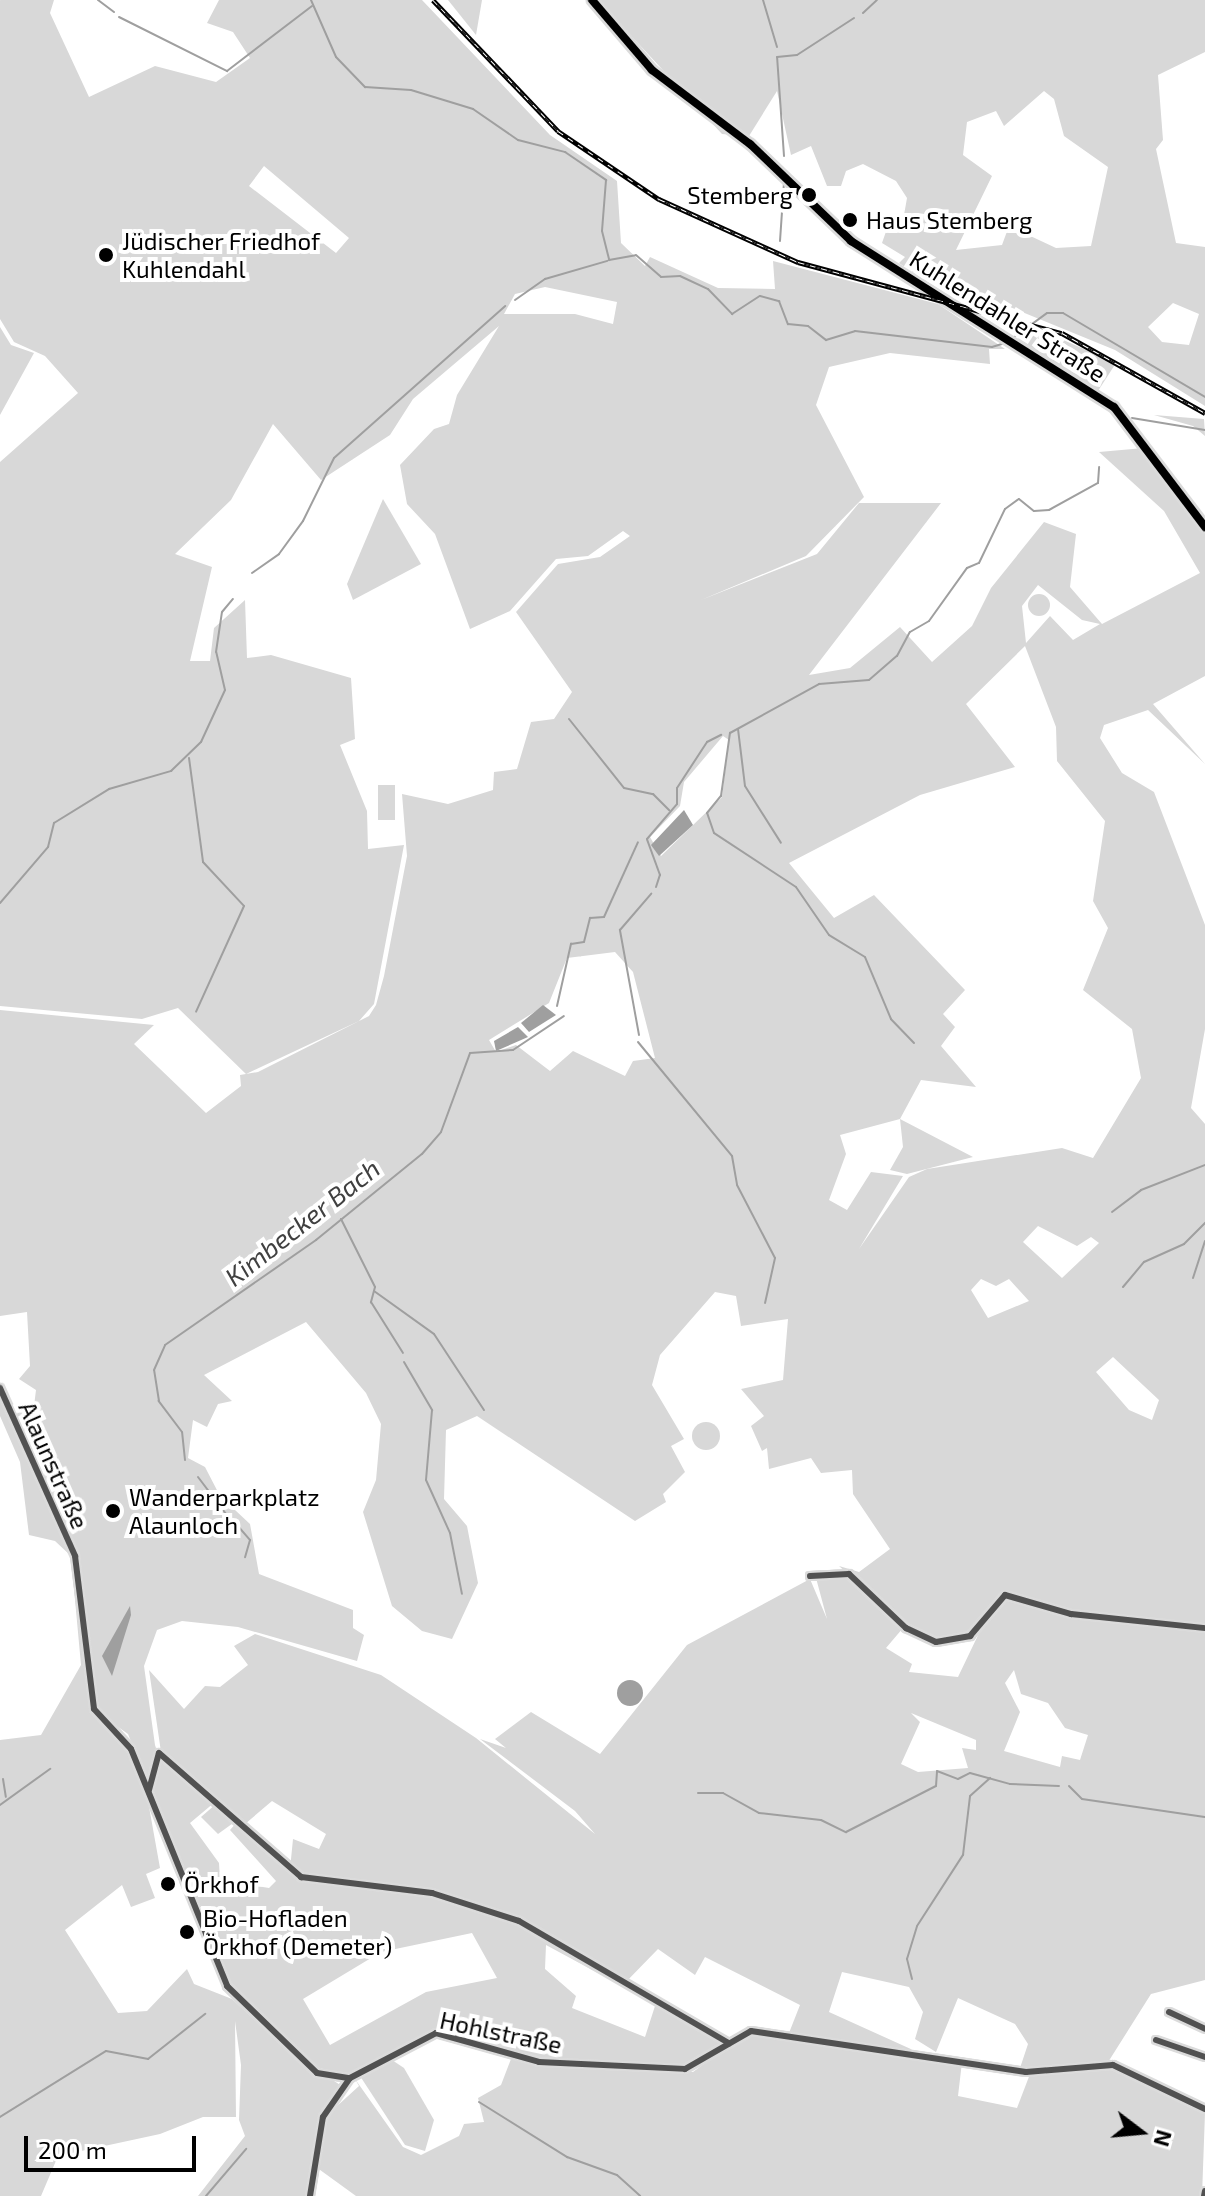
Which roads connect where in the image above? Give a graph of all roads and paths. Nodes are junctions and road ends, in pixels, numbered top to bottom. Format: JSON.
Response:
{"nodes":[{"id":1,"x":592,"y":0,"type":"edge"},
{"id":2,"x":1205,"y":527,"type":"edge"},
{"id":3,"x":0,"y":1388,"type":"edge"},
{"id":4,"x":810,"y":1576,"type":"dead end"},
{"id":5,"x":1205,"y":1628,"type":"edge"},
{"id":6,"x":149,"y":1790,"type":"junction"},
{"id":7,"x":1169,"y":2012,"type":"dead end"},
{"id":8,"x":1205,"y":2029,"type":"edge"},
{"id":9,"x":1156,"y":2040,"type":"dead end"},
{"id":10,"x":729,"y":2043,"type":"junction"},
{"id":11,"x":1205,"y":2057,"type":"edge"},
{"id":12,"x":350,"y":2078,"type":"junction"},
{"id":13,"x":1205,"y":2109,"type":"edge"},
{"id":14,"x":310,"y":2196,"type":"edge"}],
"edges":[{"from":1,"to":2,"type":"main road","name":"Kuhlendahler Straße"},
{"from":3,"to":6,"type":"street","name":"Alaunstraße"},
{"from":4,"to":5,"type":"street"},
{"from":6,"to":10,"type":"street"},
{"from":6,"to":12,"type":"street"},
{"from":7,"to":8,"type":"street"},
{"from":9,"to":11,"type":"street"},
{"from":10,"to":12,"type":"street","name":"Hohlstraße"},
{"from":10,"to":13,"type":"street","name":"Hohlstraße"},
{"from":12,"to":14,"type":"street"}]}
